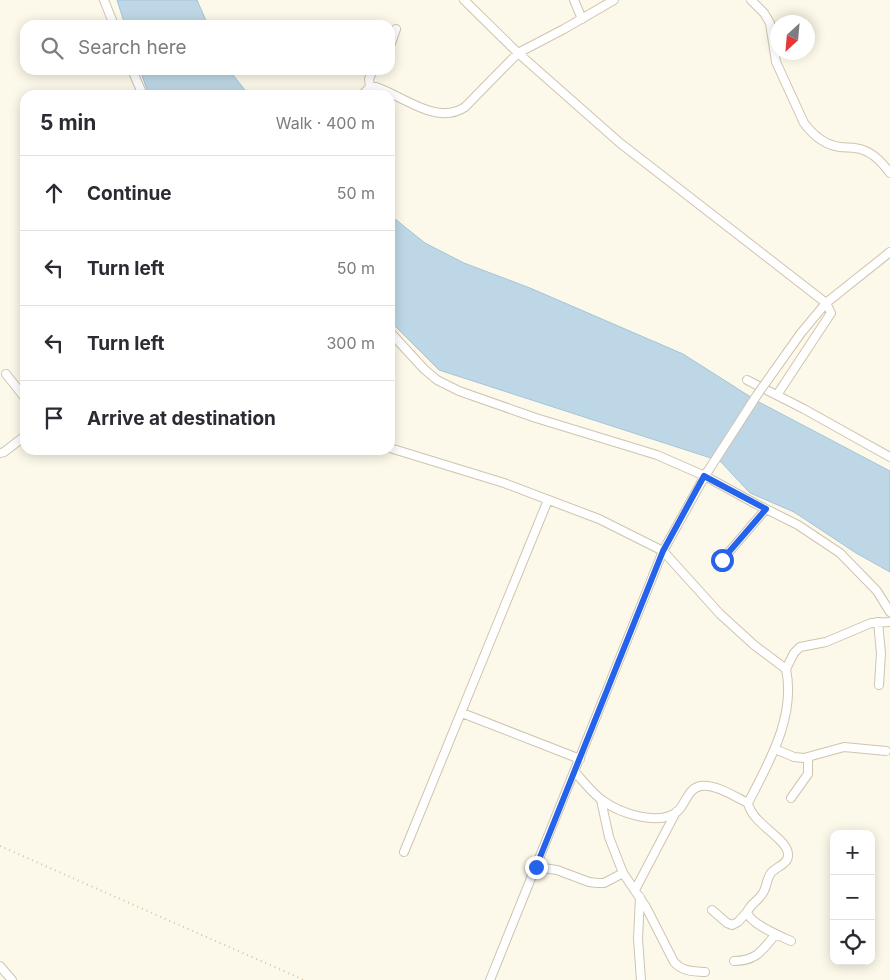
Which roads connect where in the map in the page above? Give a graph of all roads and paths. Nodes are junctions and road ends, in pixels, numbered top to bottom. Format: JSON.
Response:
{"nodes":[{"id":1,"x":104,"y":0,"type":"edge"},
{"id":2,"x":464,"y":0,"type":"edge"},
{"id":3,"x":574,"y":0,"type":"edge"},
{"id":4,"x":614,"y":0,"type":"edge"},
{"id":5,"x":751,"y":0,"type":"edge"},
{"id":6,"x":582,"y":19,"type":"junction"},
{"id":7,"x":112,"y":20,"type":"edge"},
{"id":8,"x":396,"y":29,"type":"dead end"},
{"id":9,"x":395,"y":32,"type":"edge"},
{"id":10,"x":518,"y":53,"type":"junction"},
{"id":11,"x":134,"y":75,"type":"edge"},
{"id":12,"x":371,"y":75,"type":"edge"},
{"id":13,"x":370,"y":87,"type":"junction"},
{"id":14,"x":140,"y":90,"type":"edge"},
{"id":15,"x":367,"y":90,"type":"edge"},
{"id":16,"x":385,"y":90,"type":"edge"},
{"id":17,"x":395,"y":95,"type":"edge"},
{"id":18,"x":890,"y":173,"type":"edge"},
{"id":19,"x":890,"y":252,"type":"edge"},
{"id":20,"x":826,"y":303,"type":"junction"},
{"id":21,"x":395,"y":337,"type":"edge"},
{"id":22,"x":6,"y":374,"type":"dead end"},
{"id":23,"x":746,"y":380,"type":"dead end"},
{"id":24,"x":20,"y":392,"type":"edge"},
{"id":25,"x":777,"y":396,"type":"junction"},
{"id":26,"x":20,"y":440,"type":"edge"},
{"id":27,"x":395,"y":450,"type":"edge"},
{"id":28,"x":0,"y":453,"type":"edge"},
{"id":29,"x":890,"y":457,"type":"edge"},
{"id":30,"x":706,"y":473,"type":"junction"},
{"id":31,"x":548,"y":500,"type":"junction"},
{"id":32,"x":766,"y":509,"type":"junction"},
{"id":33,"x":663,"y":551,"type":"junction"},
{"id":34,"x":722,"y":560,"type":"dead end"},
{"id":35,"x":890,"y":612,"type":"edge"},
{"id":36,"x":878,"y":622,"type":"junction"},
{"id":37,"x":890,"y":622,"type":"edge"},
{"id":38,"x":786,"y":669,"type":"junction"},
{"id":39,"x":879,"y":685,"type":"dead end"},
{"id":40,"x":462,"y":713,"type":"junction"},
{"id":41,"x":775,"y":749,"type":"junction"},
{"id":42,"x":886,"y":751,"type":"dead end"},
{"id":43,"x":808,"y":758,"type":"junction"},
{"id":44,"x":580,"y":759,"type":"junction"},
{"id":45,"x":574,"y":772,"type":"junction"},
{"id":46,"x":791,"y":798,"type":"dead end"},
{"id":47,"x":600,"y":800,"type":"junction"},
{"id":48,"x":748,"y":804,"type":"junction"},
{"id":49,"x":676,"y":812,"type":"junction"},
{"id":50,"x":0,"y":846,"type":"edge"},
{"id":51,"x":404,"y":852,"type":"dead end"},
{"id":52,"x":536,"y":867,"type":"junction"},
{"id":53,"x":623,"y":873,"type":"junction"},
{"id":54,"x":635,"y":890,"type":"junction"},
{"id":55,"x":640,"y":898,"type":"junction"},
{"id":56,"x":712,"y":910,"type":"dead end"},
{"id":57,"x":747,"y":912,"type":"junction"},
{"id":58,"x":776,"y":934,"type":"junction"},
{"id":59,"x":791,"y":941,"type":"dead end"},
{"id":60,"x":734,"y":961,"type":"dead end"},
{"id":61,"x":0,"y":966,"type":"edge"},
{"id":62,"x":705,"y":972,"type":"dead end"},
{"id":63,"x":10,"y":979,"type":"edge"},
{"id":64,"x":304,"y":980,"type":"edge"},
{"id":65,"x":490,"y":980,"type":"edge"},
{"id":66,"x":641,"y":980,"type":"edge"}],
"edges":[{"from":1,"to":7,"type":"street"},
{"from":2,"to":10,"type":"street"},
{"from":3,"to":6,"type":"street"},
{"from":4,"to":6,"type":"street"},
{"from":5,"to":18,"type":"street"},
{"from":6,"to":10,"type":"street"},
{"from":8,"to":9,"type":"street"},
{"from":10,"to":17,"type":"street"},
{"from":10,"to":20,"type":"street"},
{"from":11,"to":14,"type":"street"},
{"from":12,"to":13,"type":"street"},
{"from":13,"to":15,"type":"street"},
{"from":13,"to":16,"type":"street"},
{"from":19,"to":20,"type":"street"},
{"from":20,"to":25,"type":"street"},
{"from":20,"to":30,"type":"street","bridge":true},
{"from":21,"to":30,"type":"street"},
{"from":22,"to":24,"type":"street"},
{"from":23,"to":25,"type":"street"},
{"from":25,"to":29,"type":"street"},
{"from":26,"to":28,"type":"street"},
{"from":27,"to":31,"type":"street"},
{"from":30,"to":32,"type":"street"},
{"from":30,"to":33,"type":"street"},
{"from":31,"to":33,"type":"street"},
{"from":31,"to":40,"type":"street"},
{"from":32,"to":34,"type":"street"},
{"from":32,"to":35,"type":"street"},
{"from":33,"to":38,"type":"street"},
{"from":33,"to":44,"type":"street"},
{"from":36,"to":37,"type":"street"},
{"from":36,"to":38,"type":"street"},
{"from":36,"to":39,"type":"street"},
{"from":38,"to":41,"type":"street"},
{"from":40,"to":44,"type":"street"},
{"from":40,"to":51,"type":"street"},
{"from":41,"to":43,"type":"street"},
{"from":41,"to":48,"type":"street"},
{"from":42,"to":43,"type":"street"},
{"from":43,"to":46,"type":"street"},
{"from":44,"to":45,"type":"street"},
{"from":45,"to":47,"type":"street"},
{"from":45,"to":52,"type":"street"},
{"from":47,"to":49,"type":"street"},
{"from":47,"to":53,"type":"street"},
{"from":48,"to":49,"type":"street"},
{"from":48,"to":57,"type":"street"},
{"from":49,"to":54,"type":"street"},
{"from":50,"to":64,"type":"path"},
{"from":52,"to":53,"type":"street"},
{"from":52,"to":65,"type":"street"},
{"from":53,"to":54,"type":"street"},
{"from":54,"to":55,"type":"street"},
{"from":55,"to":62,"type":"street"},
{"from":55,"to":66,"type":"street"},
{"from":56,"to":57,"type":"street"},
{"from":57,"to":58,"type":"street"},
{"from":58,"to":59,"type":"street"},
{"from":58,"to":60,"type":"street"},
{"from":61,"to":63,"type":"street"}]}
